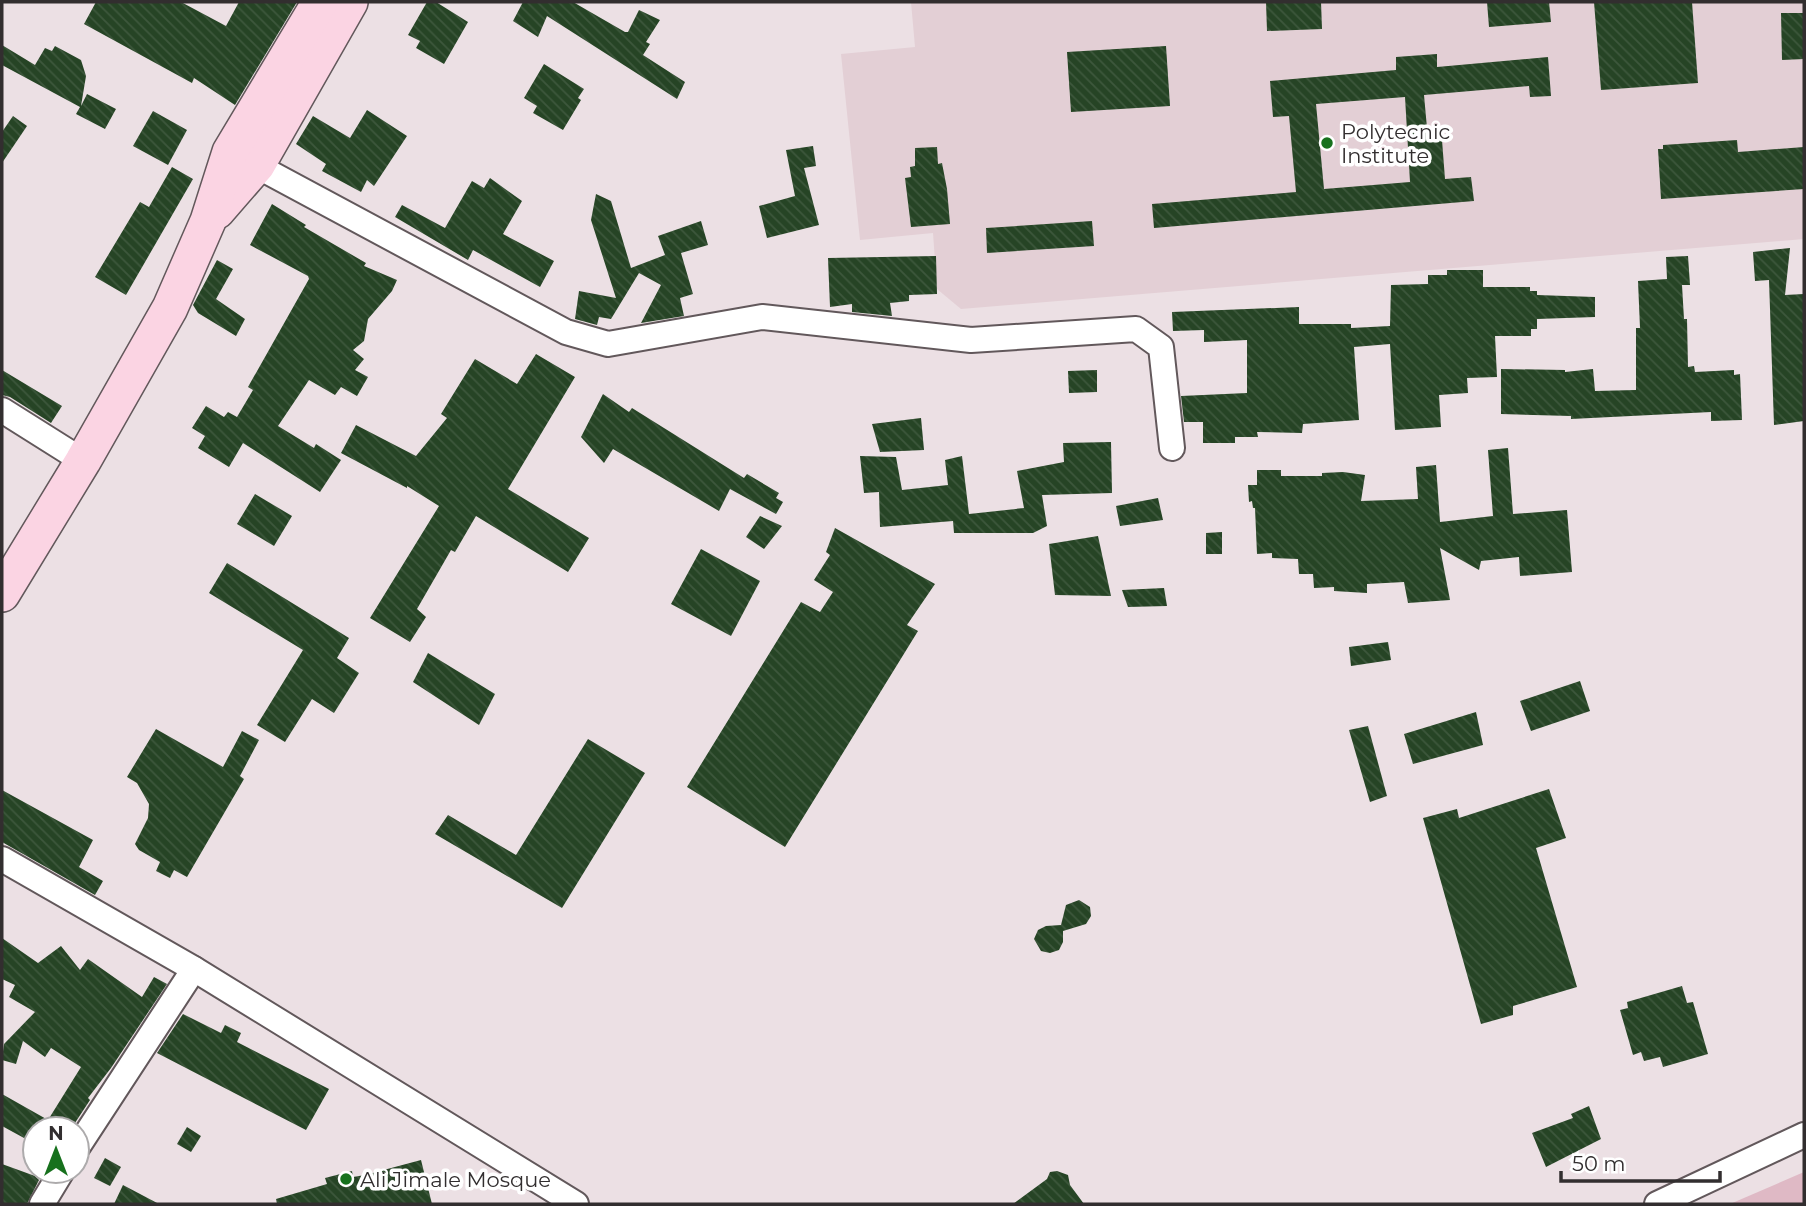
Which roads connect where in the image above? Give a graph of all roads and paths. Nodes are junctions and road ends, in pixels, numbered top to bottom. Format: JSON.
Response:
{"nodes":[{"id":1,"x":320,"y":2,"type":"edge"},
{"id":2,"x":350,"y":2,"type":"edge"},
{"id":3,"x":244,"y":158,"type":"junction"},
{"id":4,"x":2,"y":410,"type":"edge"},
{"id":5,"x":1172,"y":449,"type":"dead end"},
{"id":6,"x":83,"y":461,"type":"junction"},
{"id":7,"x":2,"y":594,"type":"edge"},
{"id":8,"x":2,"y":859,"type":"edge"},
{"id":9,"x":194,"y":969,"type":"junction"},
{"id":10,"x":91,"y":1127,"type":"edge"},
{"id":11,"x":1804,"y":1135,"type":"edge"},
{"id":12,"x":54,"y":1185,"type":"edge"},
{"id":13,"x":42,"y":1204,"type":"edge"},
{"id":14,"x":576,"y":1204,"type":"edge"},
{"id":15,"x":1657,"y":1204,"type":"edge"}],
"edges":[{"from":1,"to":3,"type":"main road"},
{"from":2,"to":3,"type":"main road"},
{"from":3,"to":5,"type":"street"},
{"from":3,"to":6,"type":"main road"},
{"from":4,"to":6,"type":"street"},
{"from":6,"to":7,"type":"main road"},
{"from":8,"to":9,"type":"street"},
{"from":9,"to":10,"type":"street"},
{"from":9,"to":14,"type":"street"},
{"from":11,"to":15,"type":"street"},
{"from":12,"to":13,"type":"street"}]}
